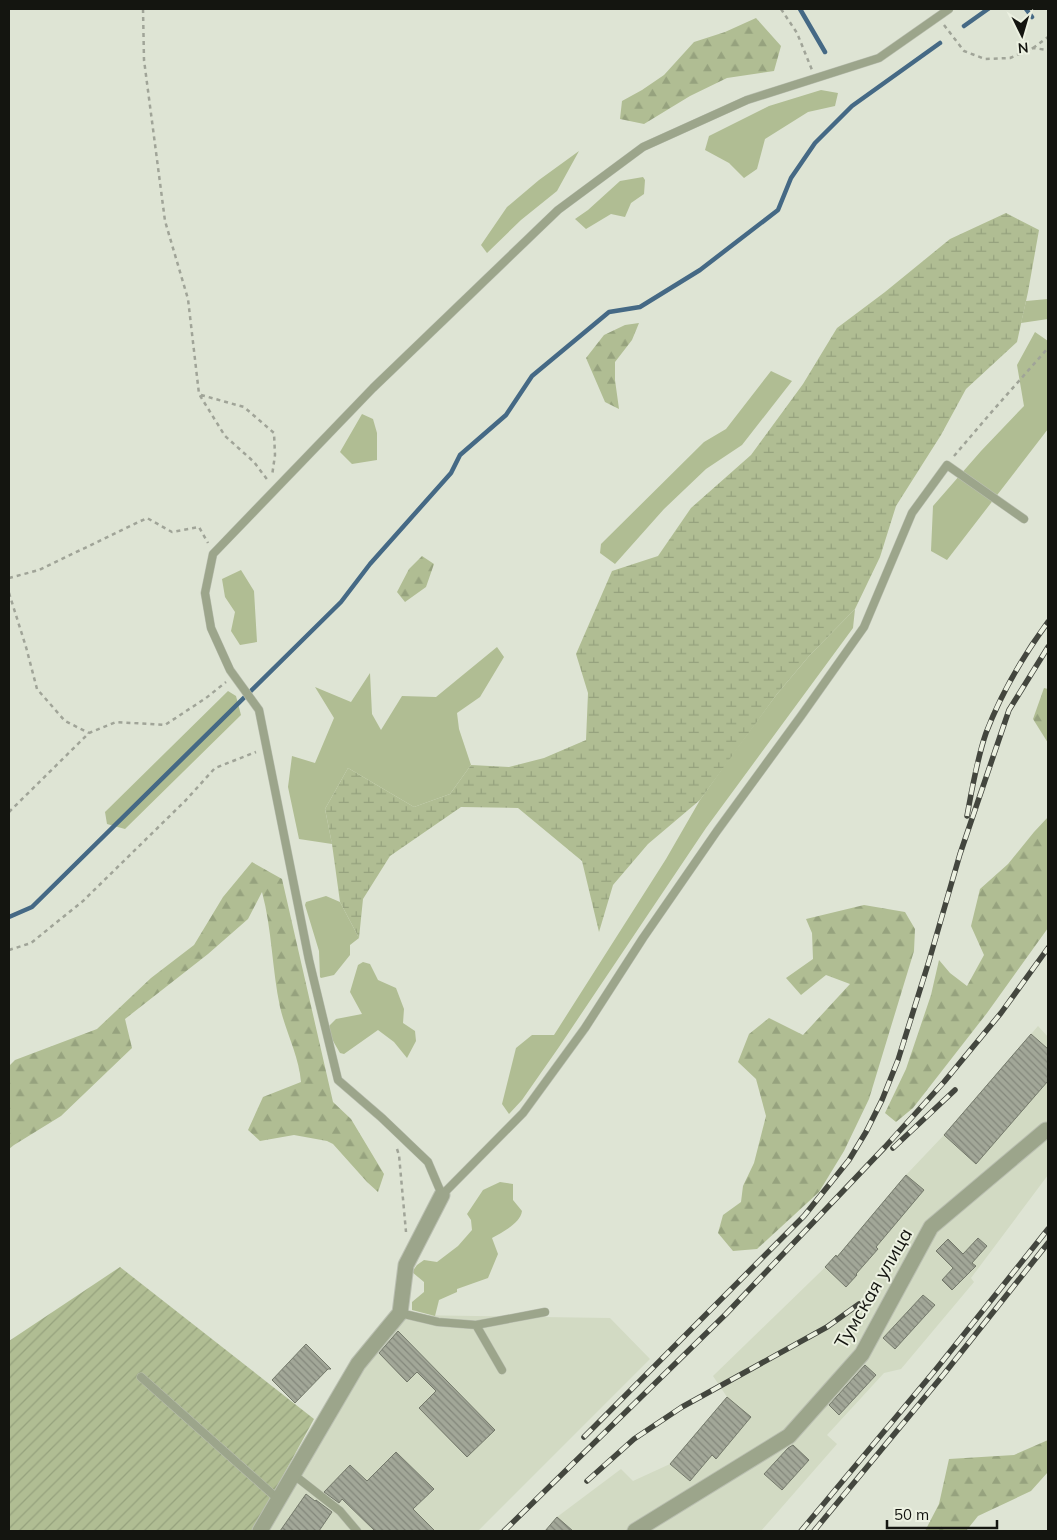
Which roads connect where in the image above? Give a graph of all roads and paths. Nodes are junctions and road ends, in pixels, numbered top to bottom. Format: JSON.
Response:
{"nodes":[{"id":1,"x":143,"y":9,"type":"edge"},
{"id":2,"x":781,"y":9,"type":"edge"},
{"id":3,"x":949,"y":9,"type":"edge"},
{"id":4,"x":938,"y":17,"type":"junction"},
{"id":5,"x":1048,"y":37,"type":"edge"},
{"id":6,"x":1033,"y":48,"type":"junction"},
{"id":7,"x":1048,"y":50,"type":"edge"},
{"id":8,"x":815,"y":78,"type":"junction"},
{"id":9,"x":1048,"y":348,"type":"edge"},
{"id":10,"x":199,"y":394,"type":"junction"},
{"id":11,"x":947,"y":465,"type":"junction"},
{"id":12,"x":1024,"y":519,"type":"dead end"},
{"id":13,"x":213,"y":554,"type":"junction"},
{"id":14,"x":9,"y":578,"type":"edge"},
{"id":15,"x":9,"y":593,"type":"edge"},
{"id":16,"x":235,"y":676,"type":"junction"},
{"id":17,"x":89,"y":733,"type":"junction"},
{"id":18,"x":266,"y":748,"type":"junction"},
{"id":19,"x":9,"y":812,"type":"edge"},
{"id":20,"x":9,"y":950,"type":"edge"},
{"id":21,"x":1046,"y":1130,"type":"dead end"},
{"id":22,"x":397,"y":1147,"type":"dead end"},
{"id":23,"x":442,"y":1195,"type":"junction"},
{"id":24,"x":409,"y":1259,"type":"junction"},
{"id":25,"x":545,"y":1312,"type":"dead end"},
{"id":26,"x":400,"y":1313,"type":"junction"},
{"id":27,"x":476,"y":1325,"type":"junction"},
{"id":28,"x":502,"y":1370,"type":"dead end"},
{"id":29,"x":141,"y":1377,"type":"dead end"},
{"id":30,"x":294,"y":1474,"type":"junction"},
{"id":31,"x":279,"y":1500,"type":"junction"},
{"id":32,"x":260,"y":1531,"type":"edge"},
{"id":33,"x":357,"y":1531,"type":"edge"},
{"id":34,"x":635,"y":1531,"type":"edge"}],
"edges":[{"from":1,"to":10,"type":"path"},
{"from":2,"to":8,"type":"path"},
{"from":3,"to":4,"type":"lane"},
{"from":4,"to":6,"type":"path"},
{"from":4,"to":8,"type":"lane"},
{"from":5,"to":6,"type":"path"},
{"from":6,"to":7,"type":"path"},
{"from":8,"to":13,"type":"lane"},
{"from":9,"to":11,"type":"path"},
{"from":10,"to":10,"type":"path"},
{"from":11,"to":12,"type":"lane"},
{"from":11,"to":23,"type":"lane"},
{"from":13,"to":14,"type":"path"},
{"from":13,"to":16,"type":"lane"},
{"from":15,"to":17,"type":"path"},
{"from":16,"to":17,"type":"path"},
{"from":16,"to":18,"type":"lane"},
{"from":17,"to":19,"type":"path"},
{"from":18,"to":20,"type":"path"},
{"from":18,"to":23,"type":"lane"},
{"from":21,"to":34,"type":"street","name":"Тумская улица"},
{"from":22,"to":24,"type":"path"},
{"from":23,"to":24,"type":"street"},
{"from":24,"to":26,"type":"street"},
{"from":25,"to":27,"type":"lane"},
{"from":26,"to":27,"type":"lane"},
{"from":26,"to":30,"type":"street"},
{"from":27,"to":28,"type":"lane"},
{"from":29,"to":31,"type":"lane"},
{"from":30,"to":31,"type":"street"},
{"from":30,"to":33,"type":"lane"},
{"from":31,"to":32,"type":"street"}]}
